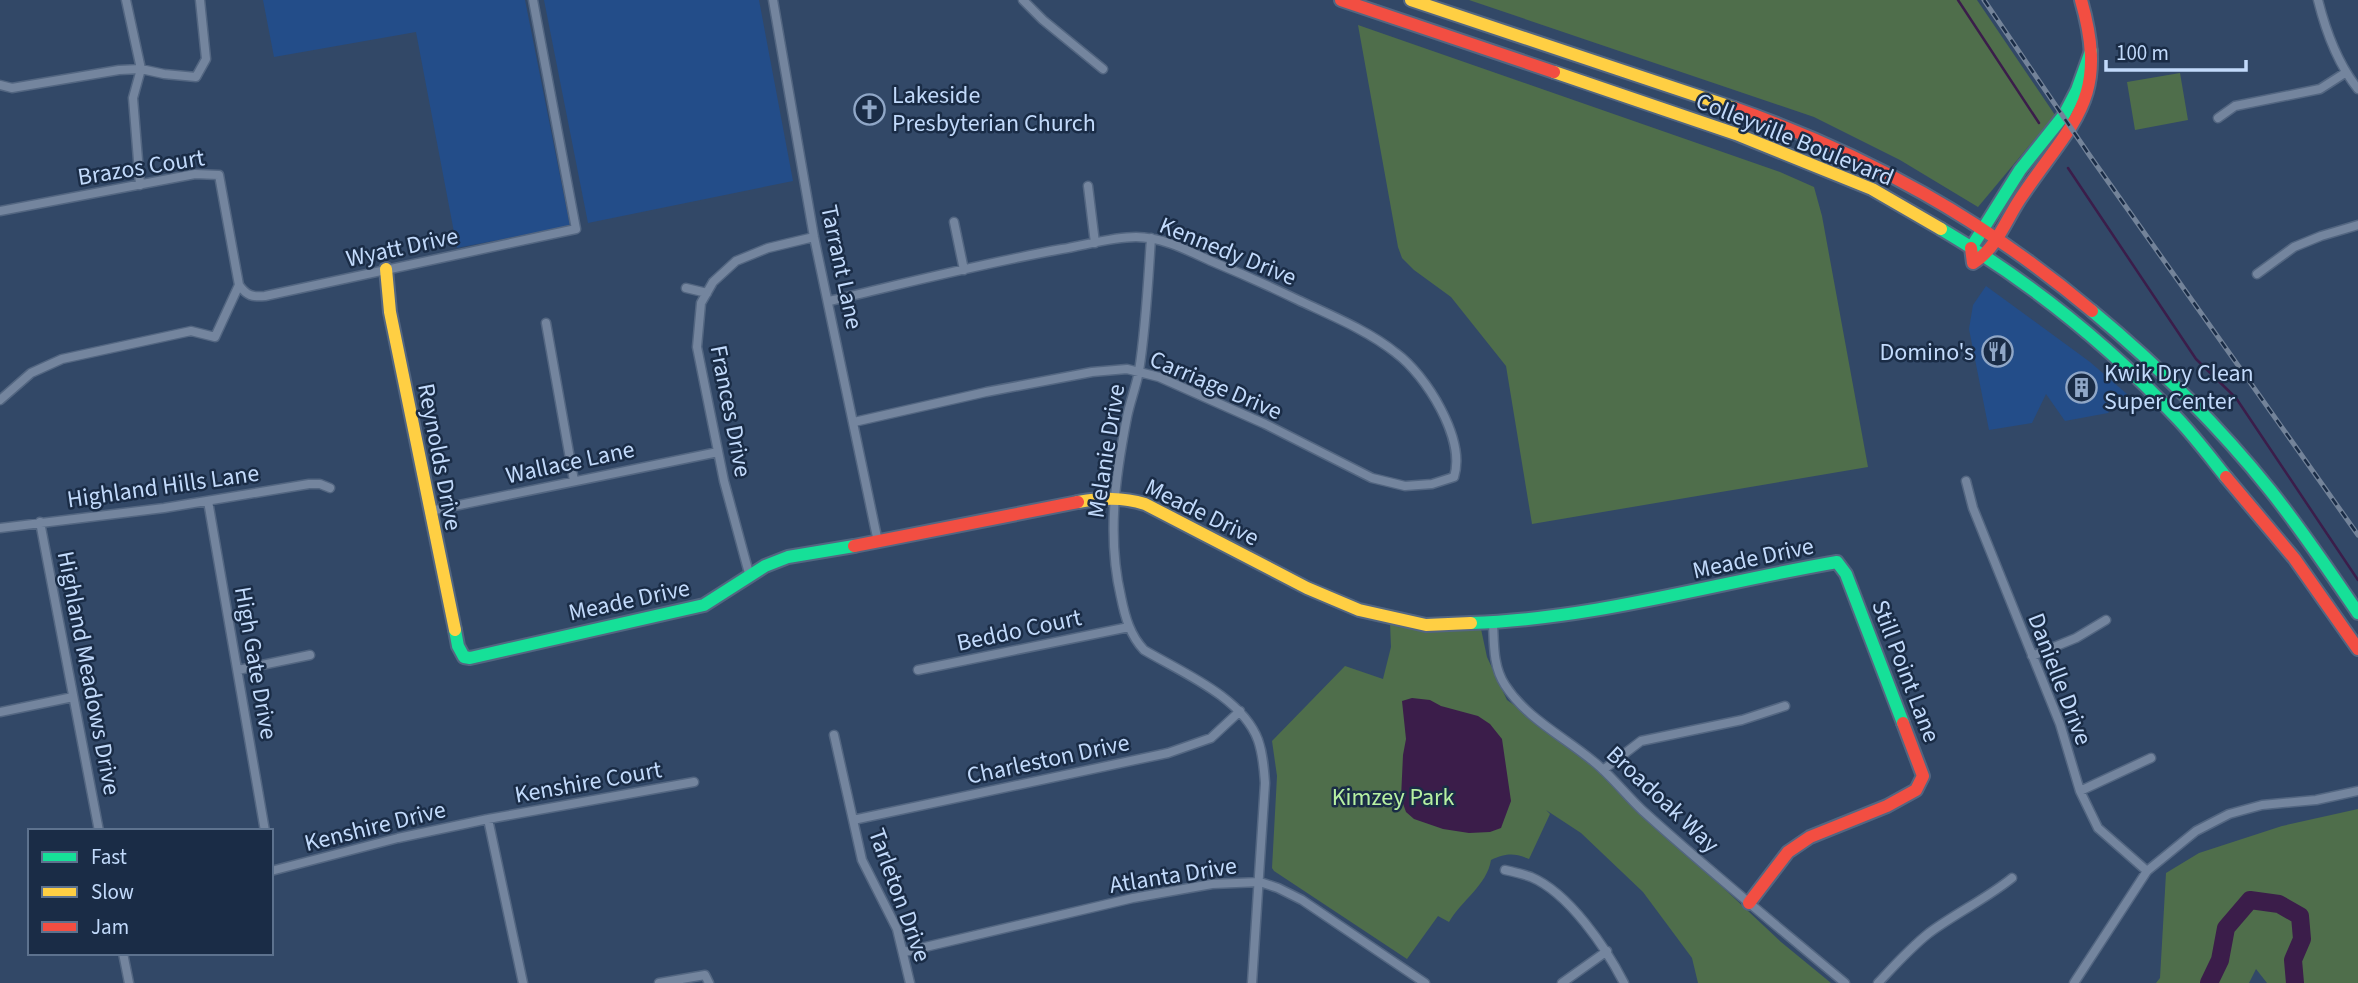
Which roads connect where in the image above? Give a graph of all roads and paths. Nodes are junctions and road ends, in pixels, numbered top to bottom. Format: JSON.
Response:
{"nodes":[{"id":1,"x":126,"y":0,"type":"edge"},
{"id":2,"x":200,"y":0,"type":"edge"},
{"id":3,"x":533,"y":0,"type":"edge"},
{"id":4,"x":773,"y":0,"type":"edge"},
{"id":5,"x":1023,"y":0,"type":"edge"},
{"id":6,"x":1341,"y":0,"type":"edge"},
{"id":7,"x":1411,"y":0,"type":"edge"},
{"id":8,"x":2081,"y":0,"type":"edge"},
{"id":9,"x":2318,"y":0,"type":"edge"},
{"id":10,"x":2091,"y":51,"type":"junction"},
{"id":11,"x":1578,"y":57,"type":"junction"},
{"id":12,"x":141,"y":69,"type":"junction"},
{"id":13,"x":1103,"y":69,"type":"dead end"},
{"id":14,"x":2345,"y":73,"type":"junction"},
{"id":15,"x":1571,"y":77,"type":"junction"},
{"id":16,"x":0,"y":85,"type":"edge"},
{"id":17,"x":2358,"y":89,"type":"edge"},
{"id":18,"x":2218,"y":118,"type":"dead end"},
{"id":19,"x":140,"y":185,"type":"junction"},
{"id":20,"x":1088,"y":186,"type":"dead end"},
{"id":21,"x":0,"y":211,"type":"edge"},
{"id":22,"x":954,"y":222,"type":"dead end"},
{"id":23,"x":2358,"y":225,"type":"edge"},
{"id":24,"x":1984,"y":228,"type":"junction"},
{"id":25,"x":1998,"y":236,"type":"junction"},
{"id":26,"x":814,"y":237,"type":"junction"},
{"id":27,"x":1151,"y":238,"type":"junction"},
{"id":28,"x":1095,"y":243,"type":"junction"},
{"id":29,"x":1971,"y":247,"type":"junction"},
{"id":30,"x":1983,"y":256,"type":"junction"},
{"id":31,"x":386,"y":269,"type":"junction"},
{"id":32,"x":964,"y":270,"type":"junction"},
{"id":33,"x":2257,"y":274,"type":"dead end"},
{"id":34,"x":239,"y":285,"type":"junction"},
{"id":35,"x":686,"y":288,"type":"dead end"},
{"id":36,"x":707,"y":293,"type":"junction"},
{"id":37,"x":829,"y":300,"type":"junction"},
{"id":38,"x":546,"y":323,"type":"dead end"},
{"id":39,"x":1139,"y":372,"type":"junction"},
{"id":40,"x":1425,"y":383,"type":"joint"},
{"id":41,"x":0,"y":400,"type":"edge"},
{"id":42,"x":854,"y":422,"type":"junction"},
{"id":43,"x":718,"y":452,"type":"junction"},
{"id":44,"x":574,"y":481,"type":"junction"},
{"id":45,"x":1966,"y":481,"type":"dead end"},
{"id":46,"x":330,"y":488,"type":"dead end"},
{"id":47,"x":1114,"y":498,"type":"junction"},
{"id":48,"x":208,"y":501,"type":"junction"},
{"id":49,"x":430,"y":511,"type":"junction"},
{"id":50,"x":40,"y":522,"type":"junction"},
{"id":51,"x":0,"y":528,"type":"edge"},
{"id":52,"x":878,"y":542,"type":"junction"},
{"id":53,"x":1846,"y":574,"type":"joint"},
{"id":54,"x":750,"y":577,"type":"junction"},
{"id":55,"x":2358,"y":613,"type":"edge"},
{"id":56,"x":2106,"y":620,"type":"dead end"},
{"id":57,"x":1493,"y":623,"type":"junction"},
{"id":58,"x":1129,"y":627,"type":"junction"},
{"id":59,"x":2358,"y":649,"type":"edge"},
{"id":60,"x":460,"y":653,"type":"joint"},
{"id":61,"x":310,"y":654,"type":"dead end"},
{"id":62,"x":2032,"y":656,"type":"junction"},
{"id":63,"x":237,"y":670,"type":"junction"},
{"id":64,"x":918,"y":670,"type":"dead end"},
{"id":65,"x":73,"y":697,"type":"junction"},
{"id":66,"x":1785,"y":706,"type":"dead end"},
{"id":67,"x":1240,"y":711,"type":"junction"},
{"id":68,"x":0,"y":712,"type":"edge"},
{"id":69,"x":834,"y":735,"type":"dead end"},
{"id":70,"x":2151,"y":758,"type":"dead end"},
{"id":71,"x":1604,"y":769,"type":"junction"},
{"id":72,"x":694,"y":782,"type":"dead end"},
{"id":73,"x":2080,"y":791,"type":"junction"},
{"id":74,"x":2358,"y":791,"type":"edge"},
{"id":75,"x":488,"y":819,"type":"junction"},
{"id":76,"x":853,"y":820,"type":"junction"},
{"id":77,"x":99,"y":829,"type":"edge"},
{"id":78,"x":265,"y":829,"type":"edge"},
{"id":79,"x":273,"y":869,"type":"edge"},
{"id":80,"x":1505,"y":870,"type":"dead end"},
{"id":81,"x":2147,"y":871,"type":"junction"},
{"id":82,"x":2012,"y":878,"type":"dead end"},
{"id":83,"x":1260,"y":883,"type":"junction"},
{"id":84,"x":1749,"y":903,"type":"junction"},
{"id":85,"x":1607,"y":951,"type":"junction"},
{"id":86,"x":904,"y":952,"type":"junction"},
{"id":87,"x":123,"y":955,"type":"edge"},
{"id":88,"x":707,"y":979,"type":"edge"},
{"id":89,"x":129,"y":983,"type":"edge"},
{"id":90,"x":523,"y":983,"type":"edge"},
{"id":91,"x":659,"y":983,"type":"edge"},
{"id":92,"x":910,"y":983,"type":"edge"},
{"id":93,"x":1252,"y":983,"type":"edge"},
{"id":94,"x":1424,"y":983,"type":"edge"},
{"id":95,"x":1562,"y":983,"type":"edge"},
{"id":96,"x":1624,"y":983,"type":"edge"},
{"id":97,"x":1845,"y":983,"type":"edge"},
{"id":98,"x":1878,"y":983,"type":"edge"},
{"id":99,"x":2074,"y":983,"type":"edge"}],
"edges":[{"from":1,"to":12,"type":"street"},
{"from":2,"to":12,"type":"street"},
{"from":3,"to":31,"type":"street","name":"Wyatt Drive"},
{"from":4,"to":26,"type":"street","name":"Tarrant Lane"},
{"from":5,"to":13,"type":"street"},
{"from":6,"to":15,"type":"main road","name":"Colleyville Boulevard"},
{"from":7,"to":11,"type":"main road","name":"Colleyville Boulevard"},
{"from":8,"to":10,"type":"main road"},
{"from":9,"to":14,"type":"street"},
{"from":10,"to":24,"type":"main road"},
{"from":10,"to":25,"type":"main road"},
{"from":11,"to":15,"type":"main road"},
{"from":11,"to":24,"type":"main road","name":"Colleyville Boulevard"},
{"from":12,"to":16,"type":"street"},
{"from":12,"to":19,"type":"street"},
{"from":14,"to":17,"type":"street"},
{"from":14,"to":18,"type":"street"},
{"from":15,"to":29,"type":"main road","name":"Colleyville Boulevard"},
{"from":19,"to":21,"type":"street","name":"Brazos Court"},
{"from":19,"to":34,"type":"street","name":"Brazos Court"},
{"from":20,"to":28,"type":"street"},
{"from":22,"to":32,"type":"street"},
{"from":23,"to":33,"type":"street"},
{"from":24,"to":25,"type":"main road","name":"Colleyville Boulevard"},
{"from":24,"to":29,"type":"main road"},
{"from":25,"to":30,"type":"main road"},
{"from":25,"to":55,"type":"main road","name":"Colleyville Boulevard"},
{"from":26,"to":36,"type":"street","name":"Frances Drive"},
{"from":26,"to":37,"type":"street","name":"Tarrant Lane"},
{"from":27,"to":28,"type":"street","name":"Kennedy Drive"},
{"from":27,"to":39,"type":"street","name":"Melanie Drive"},
{"from":27,"to":40,"type":"street","name":"Kennedy Drive"},
{"from":28,"to":32,"type":"street","name":"Kennedy Drive"},
{"from":29,"to":30,"type":"main road","name":"Colleyville Boulevard"},
{"from":30,"to":59,"type":"main road","name":"Colleyville Boulevard"},
{"from":31,"to":34,"type":"street","name":"Wyatt Drive"},
{"from":31,"to":49,"type":"main road","name":"Reynolds Drive"},
{"from":32,"to":37,"type":"street","name":"Kennedy Drive"},
{"from":34,"to":41,"type":"street"},
{"from":35,"to":36,"type":"street"},
{"from":36,"to":43,"type":"street","name":"Frances Drive"},
{"from":37,"to":42,"type":"street","name":"Tarrant Lane"},
{"from":38,"to":44,"type":"street"},
{"from":39,"to":40,"type":"street","name":"Carriage Drive"},
{"from":39,"to":42,"type":"street","name":"Carriage Drive"},
{"from":39,"to":47,"type":"street","name":"Melanie Drive"},
{"from":42,"to":52,"type":"street","name":"Tarrant Lane"},
{"from":43,"to":44,"type":"street","name":"Wallace Lane"},
{"from":43,"to":54,"type":"street","name":"Frances Drive"},
{"from":44,"to":49,"type":"street","name":"Wallace Lane"},
{"from":45,"to":62,"type":"street","name":"Danielle Drive"},
{"from":46,"to":48,"type":"street","name":"Highland Hills Lane"},
{"from":47,"to":52,"type":"main road","name":"Meade Drive"},
{"from":47,"to":57,"type":"main road","name":"Meade Drive"},
{"from":47,"to":58,"type":"street","name":"Melanie Drive"},
{"from":48,"to":50,"type":"street","name":"Highland Hills Lane"},
{"from":48,"to":63,"type":"street","name":"High Gate Drive"},
{"from":49,"to":60,"type":"main road","name":"Reynolds Drive"},
{"from":50,"to":51,"type":"street","name":"Highland Hills Lane"},
{"from":50,"to":65,"type":"street","name":"Highland Meadows Drive"},
{"from":52,"to":54,"type":"main road","name":"Meade Drive"},
{"from":53,"to":57,"type":"main road","name":"Meade Drive"},
{"from":53,"to":84,"type":"main road","name":"Still Point Lane"},
{"from":54,"to":60,"type":"main road","name":"Meade Drive"},
{"from":56,"to":62,"type":"street"},
{"from":57,"to":71,"type":"street","name":"Broadoak Way"},
{"from":58,"to":64,"type":"street","name":"Beddo Court"},
{"from":58,"to":67,"type":"street","name":"Melanie Drive"},
{"from":61,"to":63,"type":"street"},
{"from":62,"to":73,"type":"street","name":"Danielle Drive"},
{"from":63,"to":78,"type":"street","name":"High Gate Drive"},
{"from":65,"to":68,"type":"street"},
{"from":65,"to":77,"type":"street","name":"Highland Meadows Drive"},
{"from":66,"to":71,"type":"street"},
{"from":67,"to":76,"type":"street","name":"Charleston Drive"},
{"from":67,"to":83,"type":"street","name":"Melanie Drive"},
{"from":69,"to":76,"type":"street","name":"Tarleton Drive"},
{"from":70,"to":73,"type":"street"},
{"from":71,"to":84,"type":"street","name":"Broadoak Way"},
{"from":72,"to":75,"type":"street","name":"Kenshire Court"},
{"from":73,"to":81,"type":"street","name":"Danielle Drive"},
{"from":74,"to":81,"type":"street"},
{"from":75,"to":79,"type":"street","name":"Kenshire Drive"},
{"from":75,"to":90,"type":"street"},
{"from":76,"to":86,"type":"street","name":"Tarleton Drive"},
{"from":80,"to":85,"type":"street"},
{"from":81,"to":99,"type":"street"},
{"from":82,"to":98,"type":"street"},
{"from":83,"to":86,"type":"street","name":"Atlanta Drive"},
{"from":83,"to":93,"type":"street","name":"Melanie Drive"},
{"from":83,"to":94,"type":"street","name":"Atlanta Drive"},
{"from":84,"to":97,"type":"street","name":"Broadoak Way"},
{"from":85,"to":95,"type":"street"},
{"from":85,"to":96,"type":"street"},
{"from":86,"to":92,"type":"street","name":"Tarleton Drive"},
{"from":87,"to":89,"type":"street"},
{"from":88,"to":91,"type":"street"}]}
